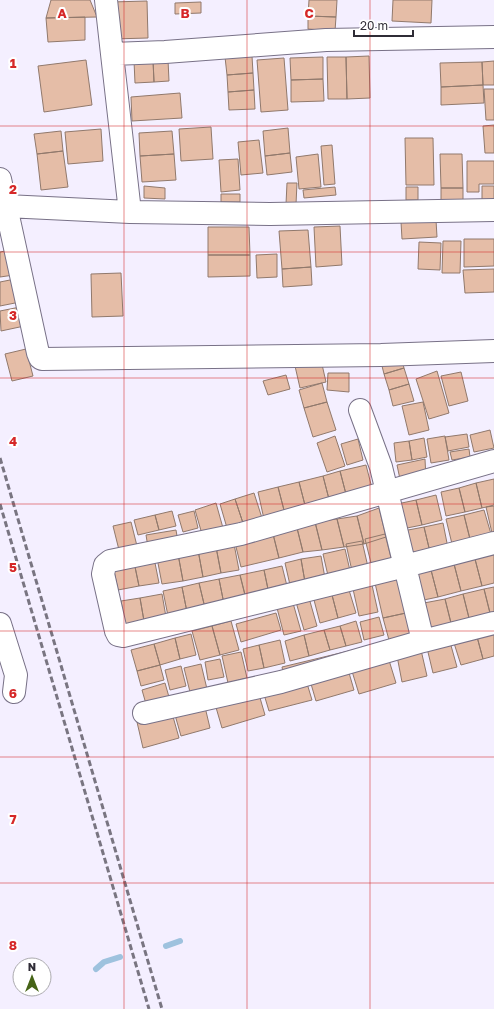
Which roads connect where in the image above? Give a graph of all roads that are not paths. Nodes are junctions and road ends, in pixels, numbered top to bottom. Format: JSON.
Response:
{"nodes":[{"id":1,"x":106,"y":0,"type":"edge"},
{"id":2,"x":494,"y":37,"type":"edge"},
{"id":3,"x":112,"y":54,"type":"junction"},
{"id":4,"x":0,"y":179,"type":"edge"},
{"id":5,"x":6,"y":206,"type":"junction"},
{"id":6,"x":494,"y":210,"type":"edge"},
{"id":7,"x":130,"y":212,"type":"junction"},
{"id":8,"x":494,"y":351,"type":"edge"},
{"id":9,"x":360,"y":410,"type":"dead end"},
{"id":10,"x":494,"y":461,"type":"edge"},
{"id":11,"x":387,"y":492,"type":"junction"},
{"id":12,"x":494,"y":544,"type":"edge"},
{"id":13,"x":405,"y":566,"type":"junction"},
{"id":14,"x":494,"y":623,"type":"edge"},
{"id":15,"x":0,"y":626,"type":"edge"},
{"id":16,"x":423,"y":641,"type":"junction"},
{"id":17,"x":14,"y":692,"type":"dead end"},
{"id":18,"x":144,"y":713,"type":"dead end"}],
"edges":[{"from":1,"to":3,"type":"street"},
{"from":2,"to":3,"type":"street"},
{"from":3,"to":7,"type":"street"},
{"from":4,"to":5,"type":"street"},
{"from":5,"to":7,"type":"street"},
{"from":5,"to":8,"type":"street"},
{"from":6,"to":7,"type":"street"},
{"from":9,"to":11,"type":"street"},
{"from":10,"to":11,"type":"street"},
{"from":11,"to":13,"type":"street"},
{"from":11,"to":13,"type":"street"},
{"from":12,"to":13,"type":"street"},
{"from":13,"to":16,"type":"street"},
{"from":14,"to":16,"type":"street"},
{"from":15,"to":17,"type":"street"},
{"from":16,"to":18,"type":"street"}]}
